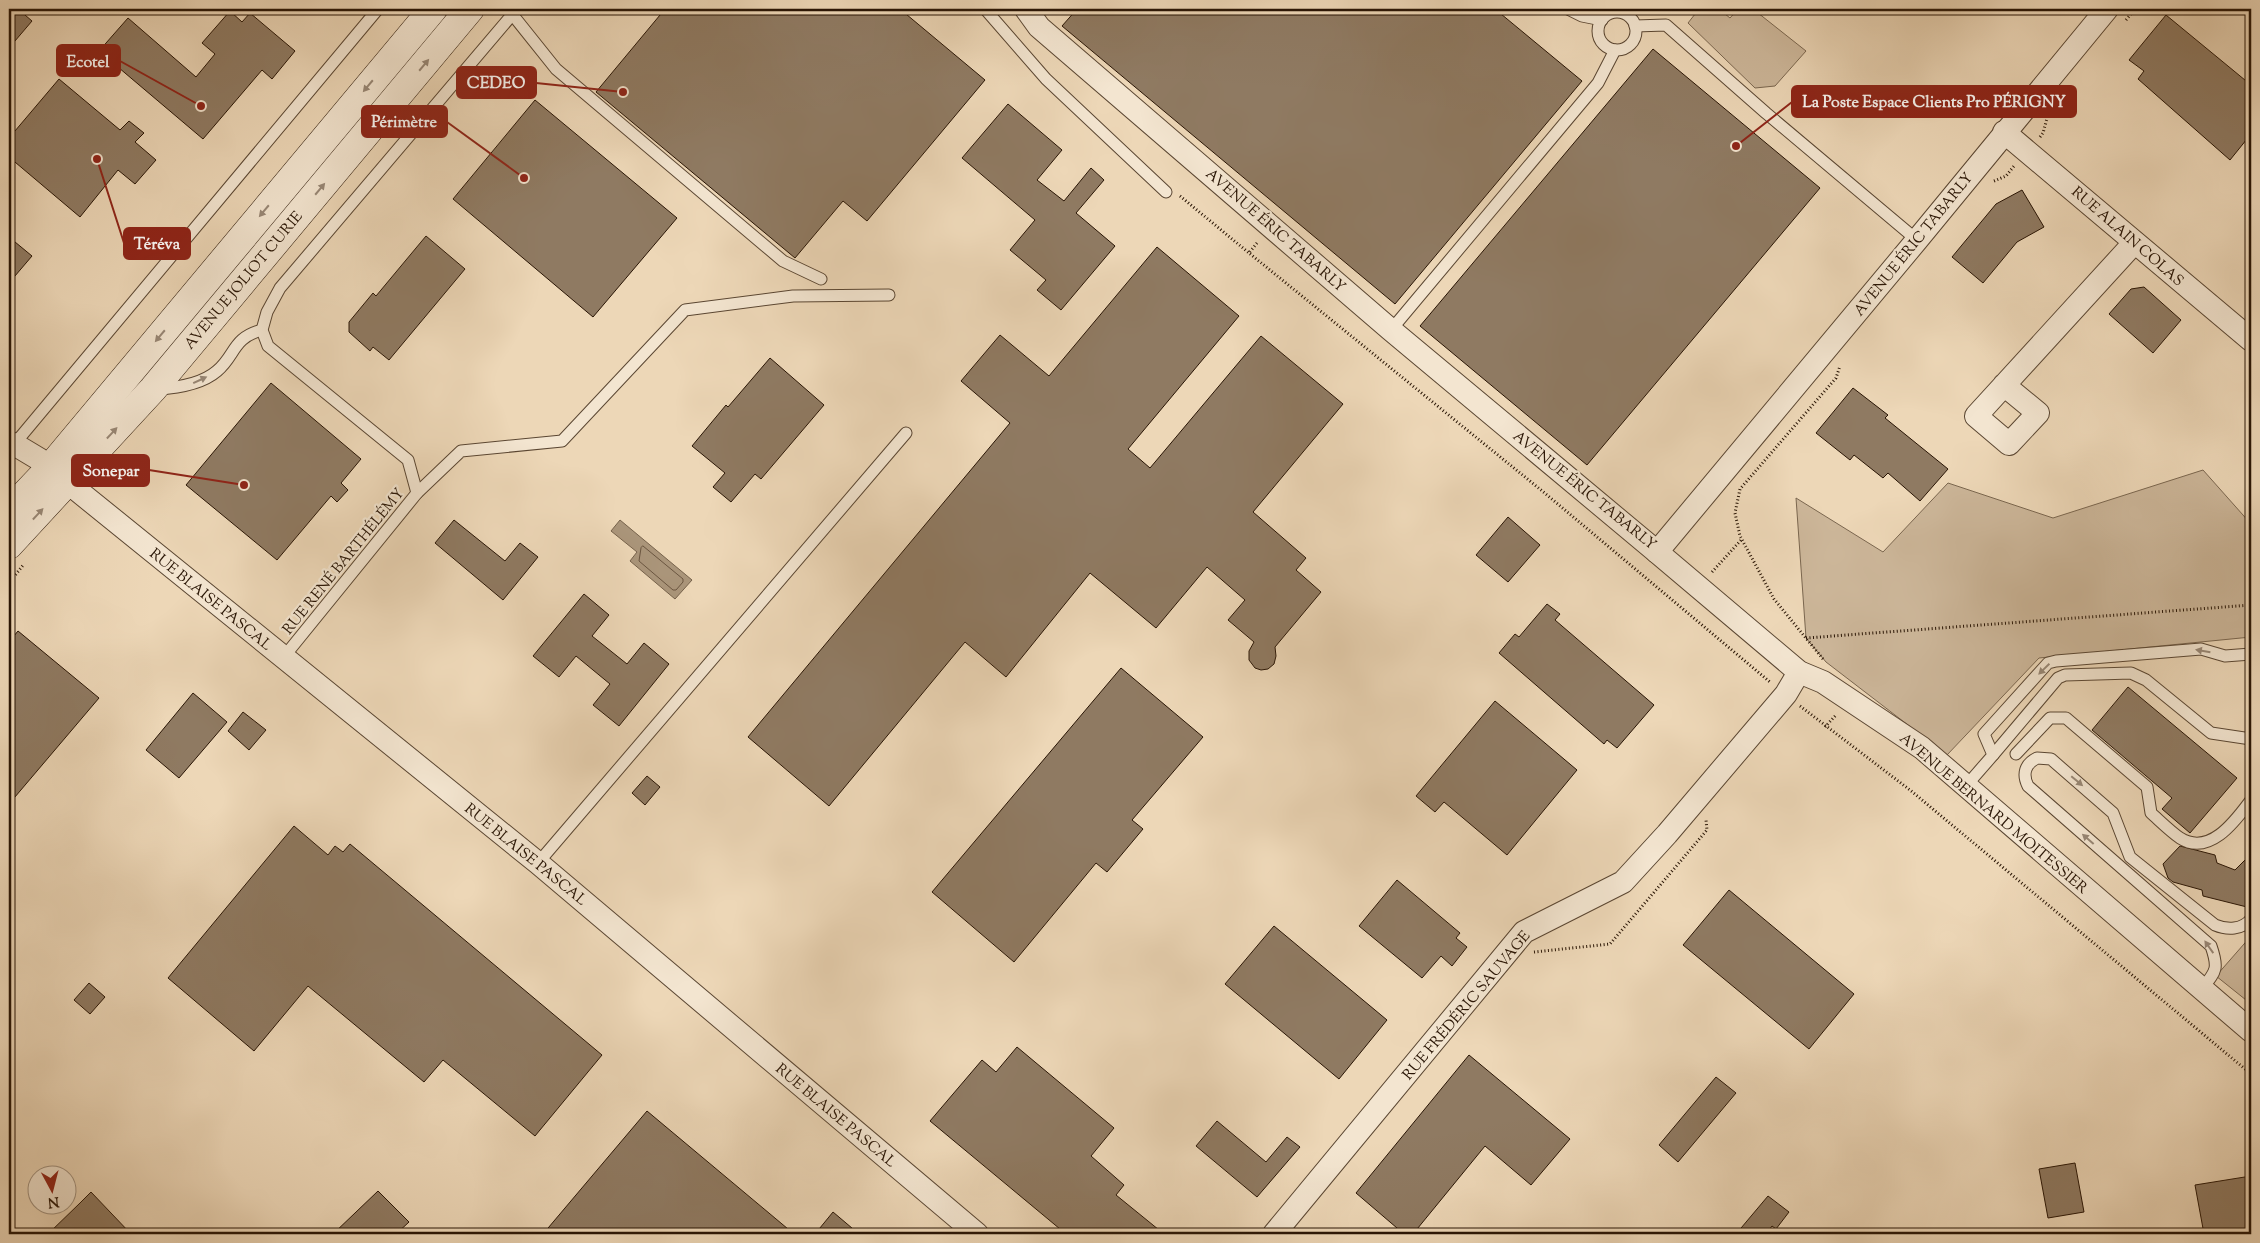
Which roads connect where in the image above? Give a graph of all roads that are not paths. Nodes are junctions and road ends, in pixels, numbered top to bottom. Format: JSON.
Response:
{"nodes":[{"id":1,"x":378,"y":9,"type":"edge"},
{"id":2,"x":433,"y":9,"type":"edge"},
{"id":3,"x":470,"y":9,"type":"edge"},
{"id":4,"x":985,"y":9,"type":"edge"},
{"id":5,"x":1026,"y":9,"type":"edge"},
{"id":6,"x":1568,"y":9,"type":"edge"},
{"id":7,"x":514,"y":12,"type":"edge"},
{"id":8,"x":2115,"y":16,"type":"edge"},
{"id":9,"x":1602,"y":20,"type":"junction"},
{"id":10,"x":1635,"y":26,"type":"junction"},
{"id":11,"x":1615,"y":50,"type":"junction"},
{"id":12,"x":2004,"y":132,"type":"junction"},
{"id":13,"x":1166,"y":192,"type":"dead end"},
{"id":14,"x":1917,"y":240,"type":"junction"},
{"id":15,"x":2134,"y":243,"type":"junction"},
{"id":16,"x":821,"y":279,"type":"dead end"},
{"id":17,"x":888,"y":295,"type":"dead end"},
{"id":18,"x":262,"y":330,"type":"junction"},
{"id":19,"x":1391,"y":330,"type":"junction"},
{"id":20,"x":2251,"y":340,"type":"edge"},
{"id":21,"x":2004,"y":385,"type":"dead end"},
{"id":22,"x":152,"y":390,"type":"junction"},
{"id":23,"x":906,"y":434,"type":"dead end"},
{"id":24,"x":11,"y":447,"type":"edge"},
{"id":25,"x":58,"y":475,"type":"junction"},
{"id":26,"x":417,"y":492,"type":"junction"},
{"id":27,"x":9,"y":511,"type":"edge"},
{"id":28,"x":9,"y":545,"type":"edge"},
{"id":29,"x":1657,"y":552,"type":"junction"},
{"id":30,"x":2251,"y":654,"type":"edge"},
{"id":31,"x":283,"y":658,"type":"junction"},
{"id":32,"x":1800,"y":672,"type":"junction"},
{"id":33,"x":2251,"y":738,"type":"edge"},
{"id":34,"x":2016,"y":754,"type":"junction"},
{"id":35,"x":1993,"y":755,"type":"junction"},
{"id":36,"x":2031,"y":761,"type":"junction"},
{"id":37,"x":1966,"y":786,"type":"junction"},
{"id":38,"x":2251,"y":800,"type":"edge"},
{"id":39,"x":538,"y":863,"type":"junction"},
{"id":40,"x":2251,"y":919,"type":"edge"},
{"id":41,"x":2202,"y":989,"type":"junction"},
{"id":42,"x":2251,"y":1031,"type":"edge"},
{"id":43,"x":977,"y":1234,"type":"edge"},
{"id":44,"x":1274,"y":1234,"type":"edge"}],
"edges":[{"from":1,"to":24,"type":"lane"},
{"from":2,"to":25,"type":"main road","name":"AVENUE JOLIOT CURIE","one_way":true},
{"from":22,"to":3,"type":"main road","name":"AVENUE JOLIOT CURIE","one_way":true},
{"from":4,"to":13,"type":"lane"},
{"from":5,"to":19,"type":"street","name":"AVENUE ÉRIC TABARLY"},
{"from":6,"to":9,"type":"lane"},
{"from":7,"to":16,"type":"lane"},
{"from":7,"to":18,"type":"lane"},
{"from":8,"to":12,"type":"street","name":"AVENUE ÉRIC TABARLY"},
{"from":9,"to":10,"type":"lane"},
{"from":9,"to":11,"type":"lane"},
{"from":10,"to":11,"type":"lane"},
{"from":10,"to":14,"type":"lane"},
{"from":11,"to":19,"type":"lane"},
{"from":12,"to":14,"type":"street","name":"AVENUE ÉRIC TABARLY"},
{"from":12,"to":15,"type":"street","name":"RUE ALAIN COLAS"},
{"from":14,"to":29,"type":"street","name":"AVENUE ÉRIC TABARLY"},
{"from":15,"to":20,"type":"street","name":"RUE ALAIN COLAS"},
{"from":15,"to":21,"type":"street"},
{"from":17,"to":26,"type":"lane"},
{"from":22,"to":18,"type":"lane","one_way":true},
{"from":18,"to":26,"type":"lane","name":"RUE RENÉ BARTHÉLÉMY"},
{"from":19,"to":29,"type":"street","name":"AVENUE ÉRIC TABARLY"},
{"from":25,"to":22,"type":"main road","name":"AVENUE JOLIOT CURIE","one_way":true},
{"from":23,"to":39,"type":"lane"},
{"from":24,"to":25,"type":"street","name":"RUE BLAISE PASCAL"},
{"from":25,"to":27,"type":"main road","name":"AVENUE JOLIOT CURIE"},
{"from":28,"to":25,"type":"main road","name":"AVENUE JOLIOT CURIE","one_way":true},
{"from":25,"to":31,"type":"street","name":"RUE BLAISE PASCAL"},
{"from":26,"to":31,"type":"lane","name":"RUE RENÉ BARTHÉLÉMY"},
{"from":29,"to":32,"type":"street","name":"AVENUE BERNARD MOITESSIER"},
{"from":30,"to":35,"type":"lane","one_way":true},
{"from":31,"to":39,"type":"street","name":"RUE BLAISE PASCAL"},
{"from":32,"to":37,"type":"street","name":"AVENUE BERNARD MOITESSIER"},
{"from":32,"to":44,"type":"street","name":"RUE FRÉDÉRIC SAUVAGE"},
{"from":33,"to":35,"type":"lane"},
{"from":34,"to":35,"type":"lane"},
{"from":34,"to":36,"type":"lane"},
{"from":34,"to":38,"type":"lane"},
{"from":35,"to":37,"type":"lane"},
{"from":36,"to":40,"type":"lane","one_way":true},
{"from":41,"to":36,"type":"lane","one_way":true},
{"from":37,"to":41,"type":"street","name":"AVENUE BERNARD MOITESSIER"},
{"from":39,"to":43,"type":"street","name":"RUE BLAISE PASCAL"},
{"from":41,"to":42,"type":"street","name":"AVENUE BERNARD MOITESSIER"}]}
